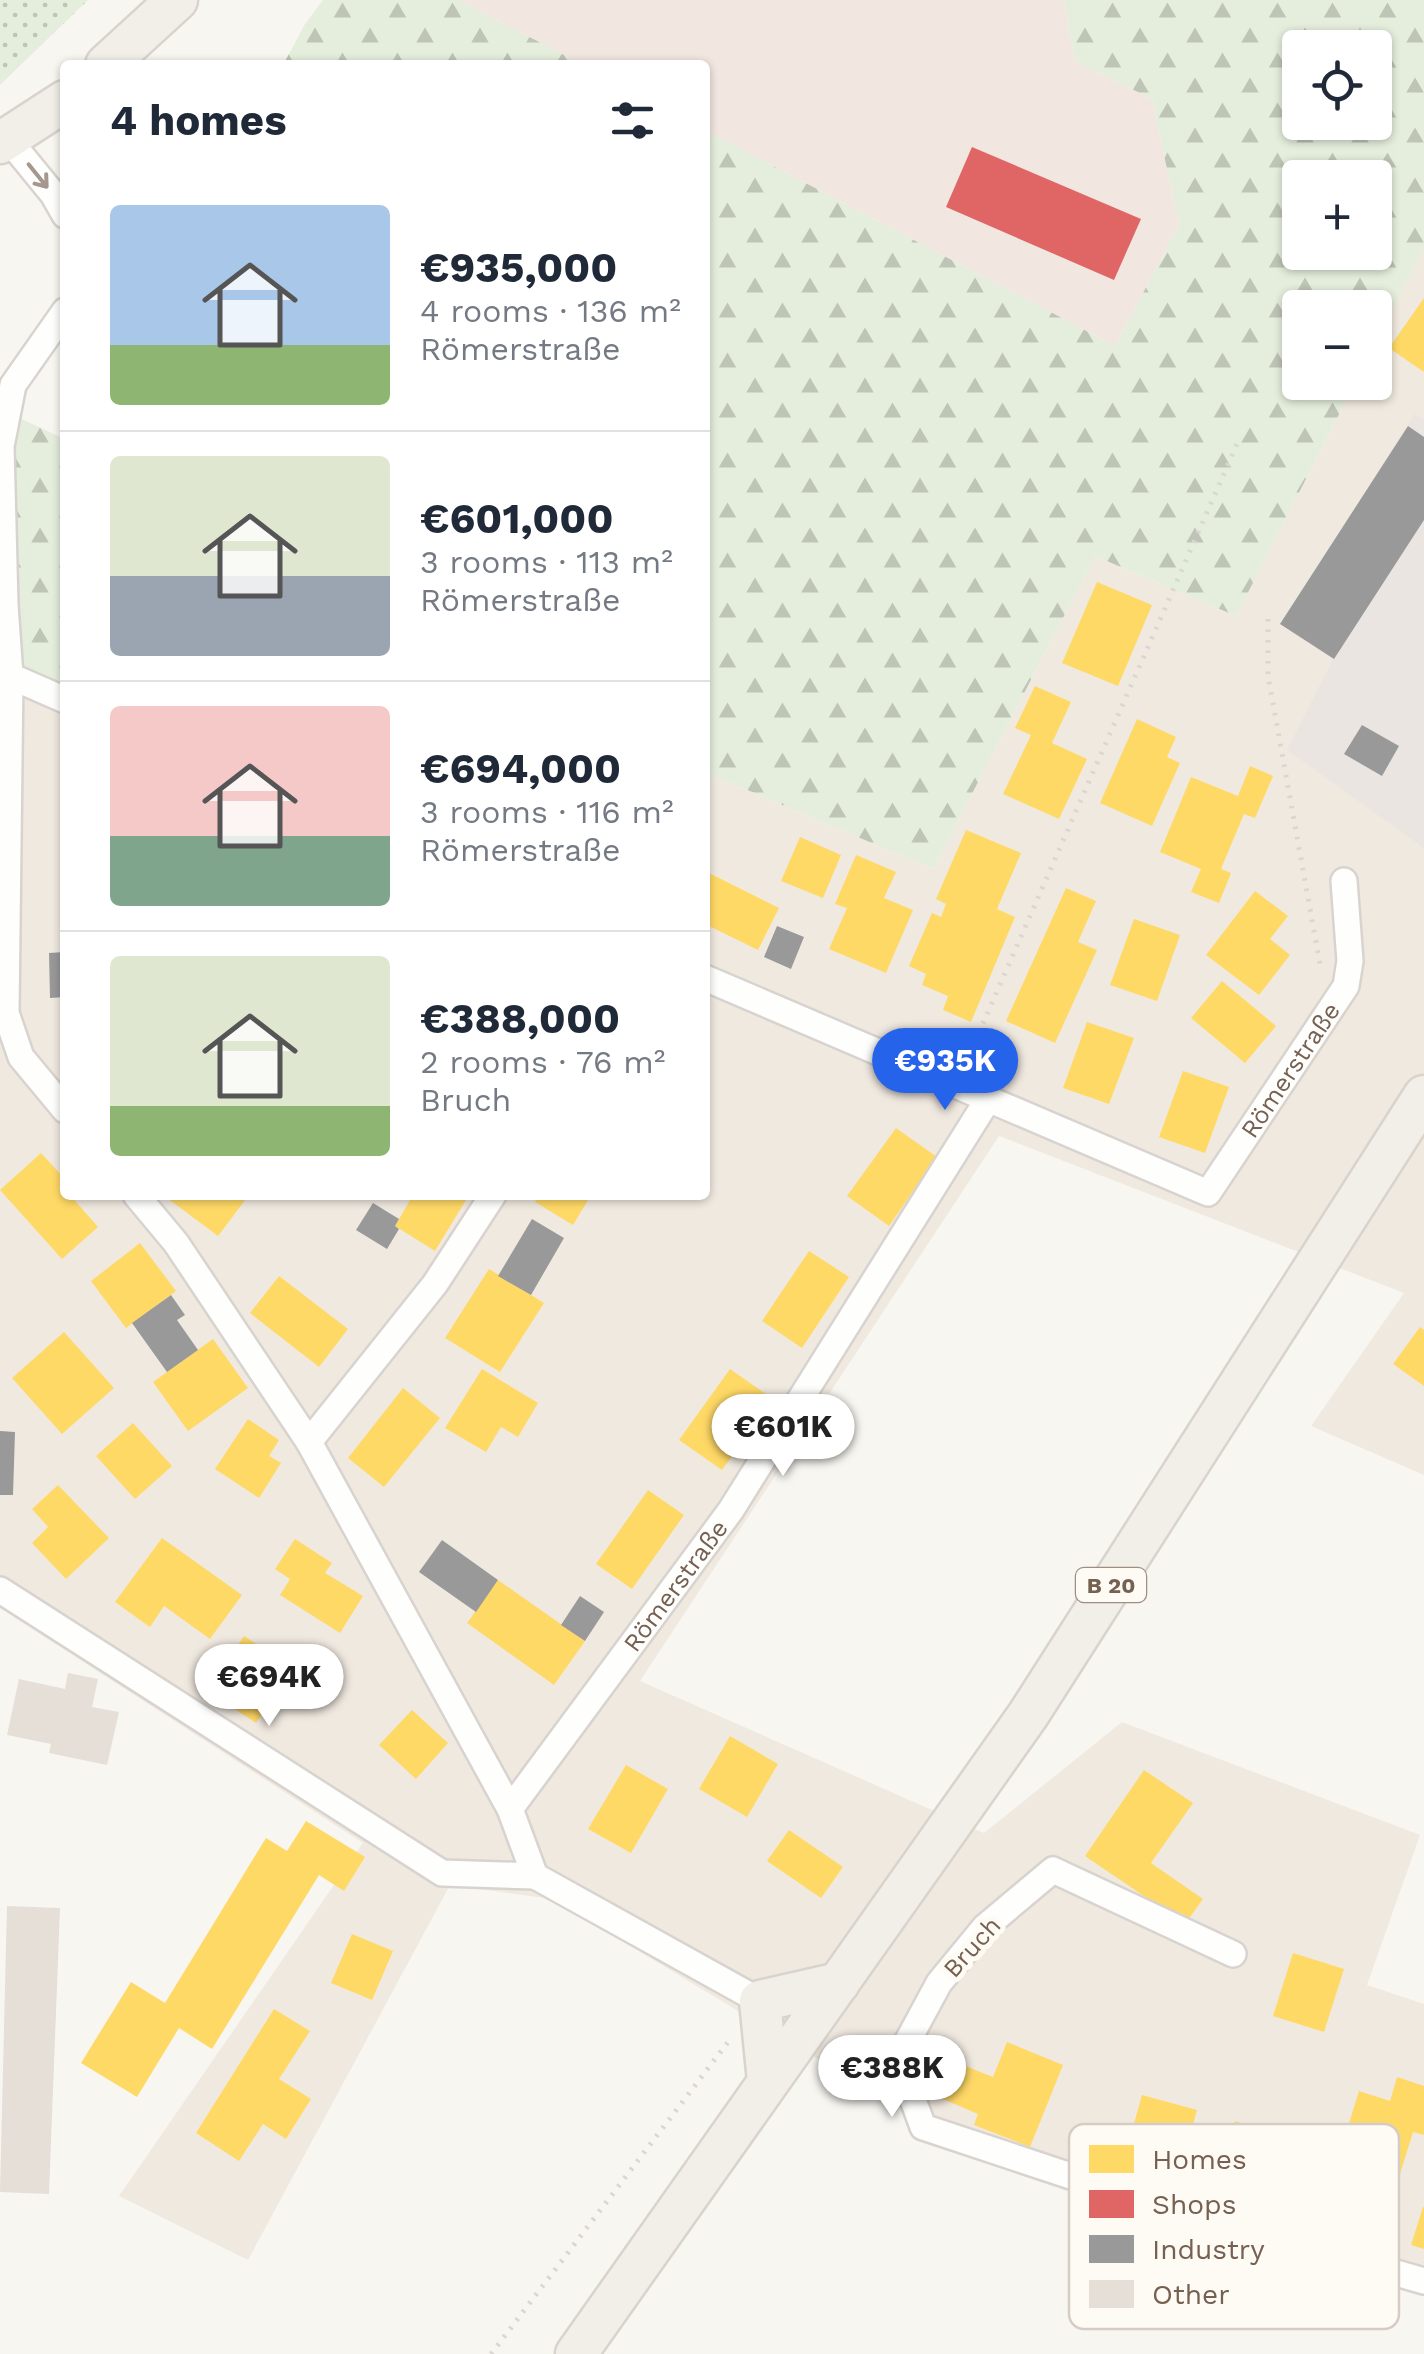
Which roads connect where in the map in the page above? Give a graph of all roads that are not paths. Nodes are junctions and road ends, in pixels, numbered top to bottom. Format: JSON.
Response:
{"nodes":[{"id":1,"x":176,"y":0,"type":"edge"},
{"id":2,"x":111,"y":60,"type":"edge"},
{"id":3,"x":60,"y":114,"type":"edge"},
{"id":4,"x":4,"y":141,"type":"edge"},
{"id":5,"x":60,"y":206,"type":"edge"},
{"id":6,"x":60,"y":319,"type":"edge"},
{"id":7,"x":10,"y":676,"type":"junction"},
{"id":8,"x":60,"y":698,"type":"edge"},
{"id":9,"x":1344,"y":881,"type":"dead end"},
{"id":10,"x":710,"y":980,"type":"edge"},
{"id":11,"x":1424,"y":1096,"type":"edge"},
{"id":12,"x":988,"y":1101,"type":"junction"},
{"id":13,"x":60,"y":1104,"type":"edge"},
{"id":14,"x":140,"y":1200,"type":"edge"},
{"id":15,"x":490,"y":1200,"type":"edge"},
{"id":16,"x":310,"y":1442,"type":"junction"},
{"id":17,"x":0,"y":1590,"type":"edge"},
{"id":18,"x":510,"y":1809,"type":"junction"},
{"id":19,"x":536,"y":1876,"type":"junction"},
{"id":20,"x":1233,"y":1954,"type":"dead end"},
{"id":21,"x":839,"y":1982,"type":"junction"},
{"id":22,"x":760,"y":2001,"type":"junction"},
{"id":23,"x":768,"y":2081,"type":"junction"},
{"id":24,"x":1069,"y":2175,"type":"edge"},
{"id":25,"x":1399,"y":2274,"type":"edge"},
{"id":26,"x":1424,"y":2281,"type":"edge"},
{"id":27,"x":576,"y":2354,"type":"edge"}],
"edges":[{"from":1,"to":2,"type":"main road"},
{"from":3,"to":4,"type":"main road"},
{"from":4,"to":5,"type":"street","one_way":true},
{"from":6,"to":7,"type":"street"},
{"from":7,"to":8,"type":"street"},
{"from":7,"to":13,"type":"street"},
{"from":9,"to":12,"type":"street","name":"Römerstraße"},
{"from":10,"to":12,"type":"street","name":"Römerstraße"},
{"from":11,"to":21,"type":"main road","number":"B 20"},
{"from":12,"to":18,"type":"street","name":"Römerstraße"},
{"from":14,"to":16,"type":"street"},
{"from":15,"to":16,"type":"street"},
{"from":16,"to":18,"type":"street"},
{"from":17,"to":19,"type":"street"},
{"from":18,"to":19,"type":"street"},
{"from":19,"to":22,"type":"street"},
{"from":20,"to":24,"type":"street","name":"Bruch"},
{"from":21,"to":22,"type":"main road"},
{"from":21,"to":23,"type":"main road","number":"B 20"},
{"from":22,"to":23,"type":"main road"},
{"from":23,"to":27,"type":"main road","number":"B 20"},
{"from":25,"to":26,"type":"street","name":"Bruch"}]}
